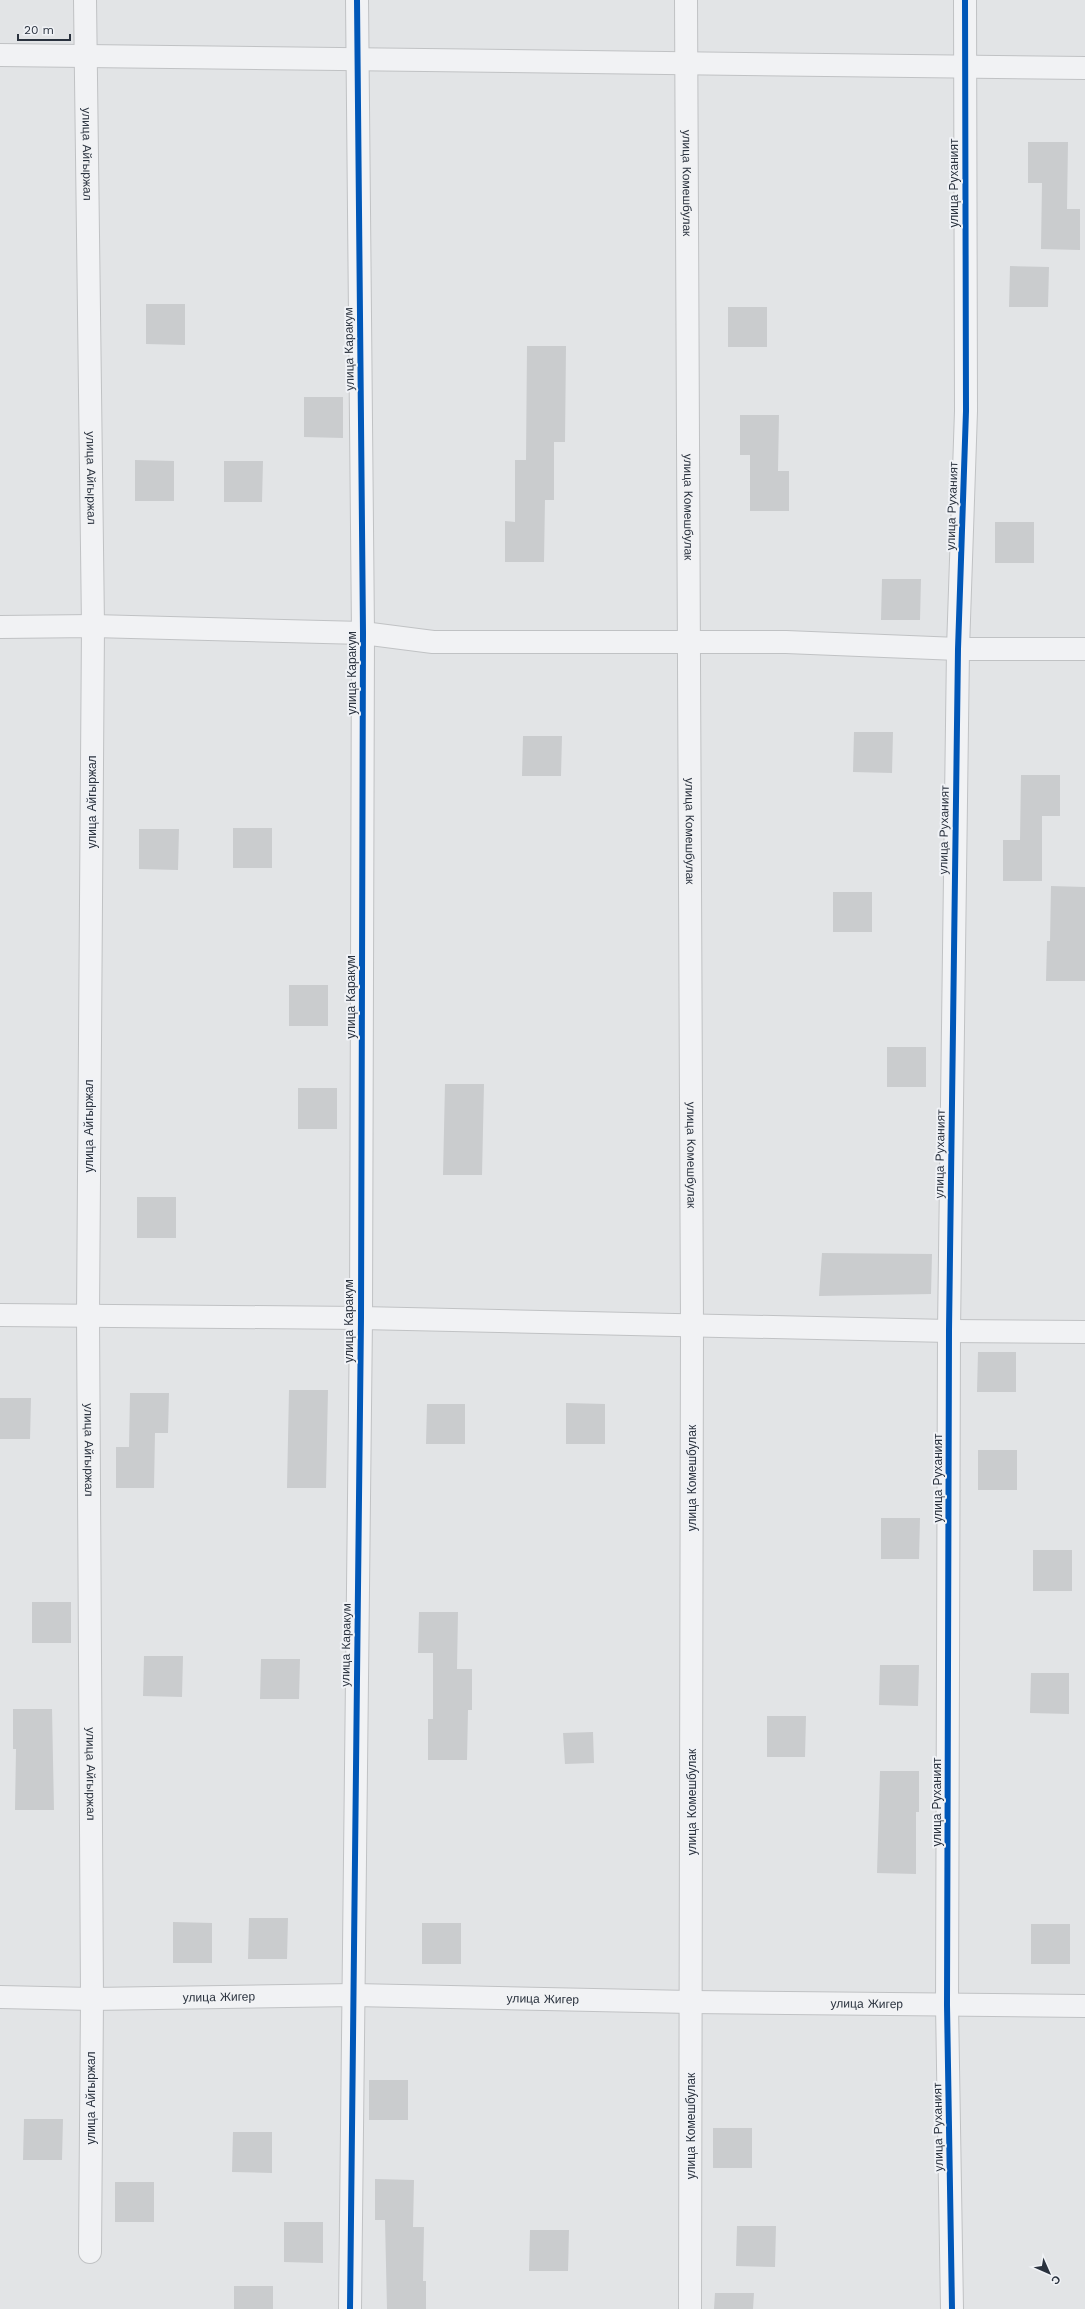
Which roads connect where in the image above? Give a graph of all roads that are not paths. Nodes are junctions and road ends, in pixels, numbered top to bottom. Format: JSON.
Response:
{"nodes":[{"id":1,"x":85,"y":0,"type":"edge"},
{"id":2,"x":357,"y":0,"type":"edge"},
{"id":3,"x":686,"y":0,"type":"edge"},
{"id":4,"x":965,"y":0,"type":"edge"},
{"id":5,"x":0,"y":54,"type":"edge"},
{"id":6,"x":86,"y":56,"type":"junction"},
{"id":7,"x":357,"y":59,"type":"junction"},
{"id":8,"x":686,"y":64,"type":"junction"},
{"id":9,"x":965,"y":67,"type":"junction"},
{"id":10,"x":1085,"y":68,"type":"edge"},
{"id":11,"x":0,"y":626,"type":"edge"},
{"id":12,"x":93,"y":626,"type":"junction"},
{"id":13,"x":363,"y":633,"type":"junction"},
{"id":14,"x":689,"y":642,"type":"junction"},
{"id":15,"x":958,"y":649,"type":"junction"},
{"id":16,"x":1085,"y":649,"type":"edge"},
{"id":17,"x":0,"y":1315,"type":"edge"},
{"id":18,"x":88,"y":1316,"type":"junction"},
{"id":19,"x":361,"y":1318,"type":"junction"},
{"id":20,"x":692,"y":1325,"type":"junction"},
{"id":21,"x":949,"y":1331,"type":"junction"},
{"id":22,"x":1085,"y":1332,"type":"edge"},
{"id":23,"x":354,"y":1995,"type":"junction"},
{"id":24,"x":0,"y":1997,"type":"edge"},
{"id":25,"x":92,"y":1999,"type":"junction"},
{"id":26,"x":692,"y":2002,"type":"junction"},
{"id":27,"x":947,"y":2005,"type":"junction"},
{"id":28,"x":1085,"y":2006,"type":"edge"},
{"id":29,"x":90,"y":2252,"type":"dead end"},
{"id":30,"x":350,"y":2309,"type":"edge"},
{"id":31,"x":690,"y":2309,"type":"edge"},
{"id":32,"x":952,"y":2309,"type":"edge"}],
"edges":[{"from":1,"to":6,"type":"street","name":"улица Айгыржал"},
{"from":2,"to":7,"type":"street","name":"улица Каракум"},
{"from":3,"to":8,"type":"street","name":"улица Комешбулак"},
{"from":4,"to":9,"type":"street","name":"улица Руханият"},
{"from":5,"to":6,"type":"street"},
{"from":6,"to":7,"type":"street"},
{"from":6,"to":12,"type":"street","name":"улица Айгыржал"},
{"from":7,"to":8,"type":"street"},
{"from":7,"to":13,"type":"street","name":"улица Каракум"},
{"from":8,"to":9,"type":"street"},
{"from":8,"to":14,"type":"street","name":"улица Комешбулак"},
{"from":9,"to":10,"type":"street"},
{"from":9,"to":15,"type":"street","name":"улица Руханият"},
{"from":11,"to":12,"type":"street"},
{"from":12,"to":13,"type":"street"},
{"from":12,"to":18,"type":"street","name":"улица Айгыржал"},
{"from":13,"to":14,"type":"street"},
{"from":13,"to":19,"type":"street","name":"улица Каракум"},
{"from":14,"to":15,"type":"street"},
{"from":14,"to":20,"type":"street","name":"улица Комешбулак"},
{"from":15,"to":16,"type":"street"},
{"from":15,"to":21,"type":"street","name":"улица Руханият"},
{"from":17,"to":18,"type":"street"},
{"from":18,"to":19,"type":"street"},
{"from":18,"to":25,"type":"street","name":"улица Айгыржал"},
{"from":19,"to":20,"type":"street"},
{"from":19,"to":23,"type":"street","name":"улица Каракум"},
{"from":20,"to":21,"type":"street"},
{"from":20,"to":26,"type":"street","name":"улица Комешбулак"},
{"from":21,"to":22,"type":"street"},
{"from":21,"to":27,"type":"street","name":"улица Руханият"},
{"from":23,"to":25,"type":"street","name":"улица Жигер"},
{"from":23,"to":26,"type":"street","name":"улица Жигер"},
{"from":23,"to":30,"type":"street","name":"улица Каракум"},
{"from":24,"to":25,"type":"street","name":"улица Жигер"},
{"from":25,"to":29,"type":"street","name":"улица Айгыржал"},
{"from":26,"to":27,"type":"street","name":"улица Жигер"},
{"from":26,"to":31,"type":"street","name":"улица Комешбулак"},
{"from":27,"to":28,"type":"street","name":"улица Жигер"},
{"from":27,"to":32,"type":"street","name":"улица Руханият"}]}
